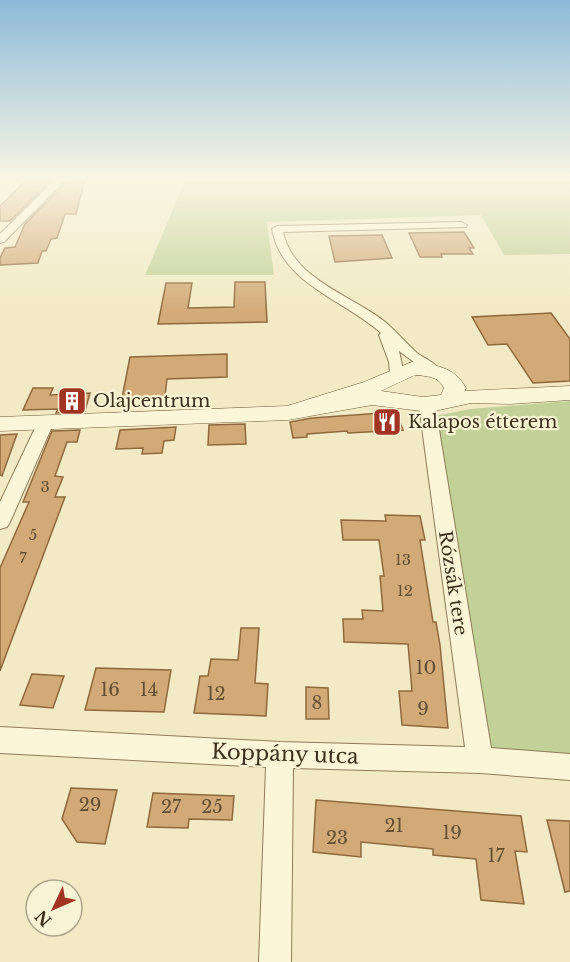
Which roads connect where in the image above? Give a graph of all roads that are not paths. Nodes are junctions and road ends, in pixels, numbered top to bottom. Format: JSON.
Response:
{"nodes":[{"id":1,"x":16,"y":224,"type":"edge"},
{"id":2,"x":462,"y":225,"type":"dead end"},
{"id":3,"x":0,"y":240,"type":"edge"},
{"id":4,"x":381,"y":326,"type":"junction"},
{"id":5,"x":439,"y":372,"type":"junction"},
{"id":6,"x":396,"y":376,"type":"junction"},
{"id":7,"x":570,"y":393,"type":"edge"},
{"id":8,"x":541,"y":394,"type":"junction"},
{"id":9,"x":428,"y":404,"type":"junction"},
{"id":10,"x":297,"y":411,"type":"junction"},
{"id":11,"x":46,"y":422,"type":"junction"},
{"id":12,"x":0,"y":424,"type":"edge"},
{"id":13,"x":0,"y":522,"type":"edge"},
{"id":14,"x":0,"y":740,"type":"edge"},
{"id":15,"x":280,"y":755,"type":"junction"},
{"id":16,"x":480,"y":760,"type":"junction"},
{"id":17,"x":570,"y":767,"type":"edge"},
{"id":18,"x":275,"y":962,"type":"edge"}],
"edges":[{"from":1,"to":3,"type":"street"},
{"from":2,"to":4,"type":"street"},
{"from":4,"to":5,"type":"street"},
{"from":4,"to":6,"type":"street"},
{"from":5,"to":6,"type":"street"},
{"from":5,"to":8,"type":"street"},
{"from":5,"to":9,"type":"street"},
{"from":6,"to":9,"type":"street"},
{"from":6,"to":10,"type":"street"},
{"from":7,"to":8,"type":"street"},
{"from":8,"to":9,"type":"street"},
{"from":9,"to":10,"type":"street"},
{"from":9,"to":16,"type":"street","name":"Rózsák tere"},
{"from":10,"to":11,"type":"street"},
{"from":11,"to":12,"type":"street"},
{"from":11,"to":13,"type":"street"},
{"from":14,"to":15,"type":"street","name":"Koppány utca"},
{"from":15,"to":16,"type":"street","name":"Koppány utca"},
{"from":15,"to":18,"type":"street"},
{"from":16,"to":17,"type":"street","name":"Koppány utca"}]}
